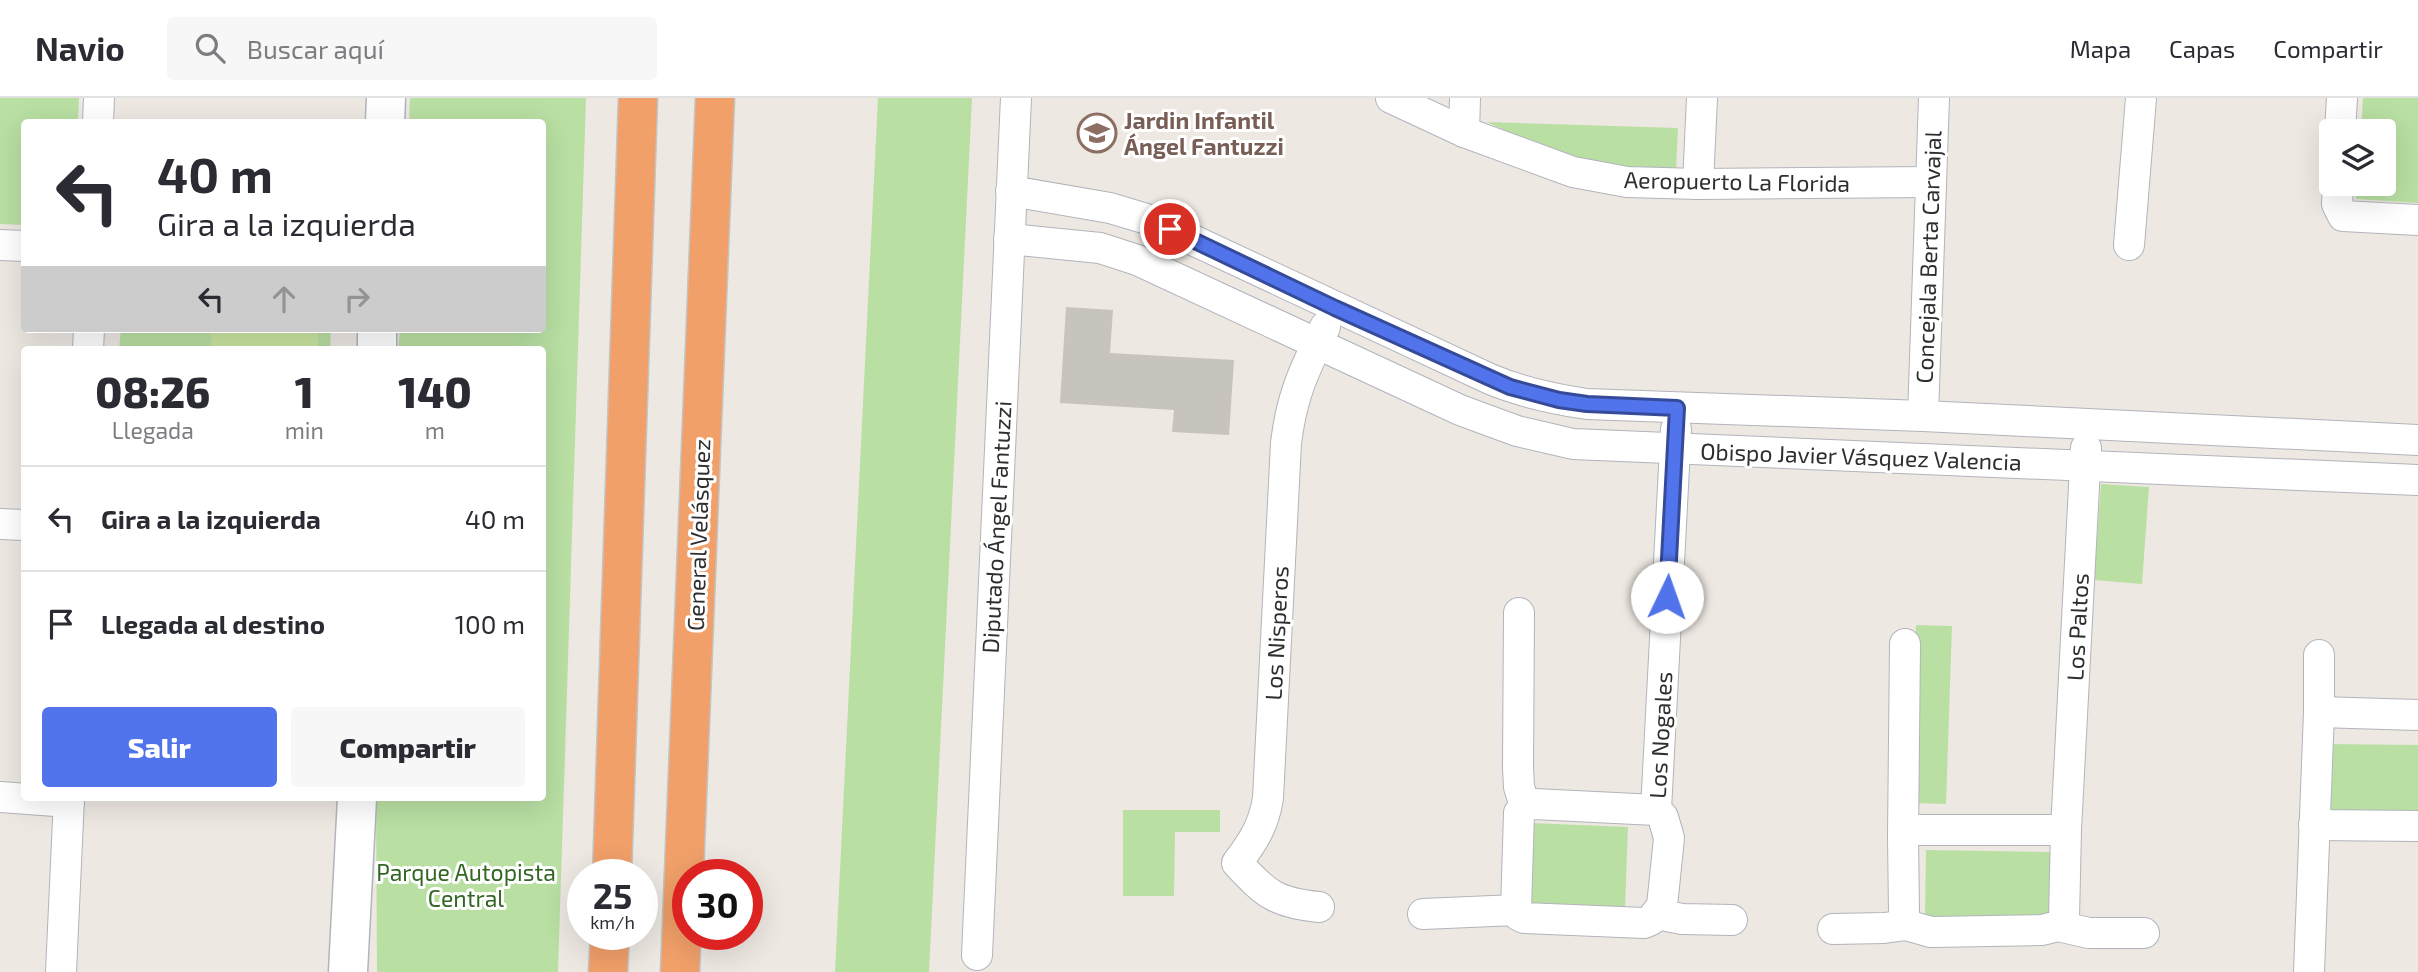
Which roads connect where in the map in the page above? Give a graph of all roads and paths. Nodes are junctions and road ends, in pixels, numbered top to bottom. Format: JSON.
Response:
{"nodes":[{"id":1,"x":99,"y":98,"type":"edge"},
{"id":2,"x":386,"y":98,"type":"edge"},
{"id":3,"x":638,"y":98,"type":"edge"},
{"id":4,"x":715,"y":98,"type":"edge"},
{"id":5,"x":1016,"y":98,"type":"edge"},
{"id":6,"x":1391,"y":98,"type":"edge"},
{"id":7,"x":1465,"y":98,"type":"edge"},
{"id":8,"x":1702,"y":98,"type":"edge"},
{"id":9,"x":1934,"y":98,"type":"edge"},
{"id":10,"x":2141,"y":98,"type":"edge"},
{"id":11,"x":2342,"y":98,"type":"edge"},
{"id":12,"x":98,"y":119,"type":"edge"},
{"id":13,"x":385,"y":119,"type":"edge"},
{"id":14,"x":2341,"y":119,"type":"edge"},
{"id":15,"x":1464,"y":132,"type":"junction"},
{"id":16,"x":1931,"y":182,"type":"junction"},
{"id":17,"x":1698,"y":184,"type":"junction"},
{"id":18,"x":1011,"y":191,"type":"junction"},
{"id":19,"x":2337,"y":196,"type":"edge"},
{"id":20,"x":2418,"y":219,"type":"edge"},
{"id":21,"x":1009,"y":239,"type":"junction"},
{"id":22,"x":0,"y":245,"type":"edge"},
{"id":23,"x":2129,"y":245,"type":"dead end"},
{"id":24,"x":21,"y":246,"type":"edge"},
{"id":25,"x":1335,"y":308,"type":"junction"},
{"id":26,"x":1317,"y":344,"type":"junction"},
{"id":27,"x":1677,"y":408,"type":"junction"},
{"id":28,"x":1923,"y":416,"type":"junction"},
{"id":29,"x":2087,"y":424,"type":"junction"},
{"id":30,"x":2418,"y":440,"type":"edge"},
{"id":31,"x":1675,"y":448,"type":"junction"},
{"id":32,"x":2085,"y":465,"type":"junction"},
{"id":33,"x":2418,"y":480,"type":"edge"},
{"id":34,"x":0,"y":524,"type":"edge"},
{"id":35,"x":21,"y":525,"type":"edge"},
{"id":36,"x":1519,"y":613,"type":"dead end"},
{"id":37,"x":1905,"y":643,"type":"dead end"},
{"id":38,"x":2319,"y":655,"type":"dead end"},
{"id":39,"x":2319,"y":712,"type":"junction"},
{"id":40,"x":2418,"y":715,"type":"edge"},
{"id":41,"x":0,"y":797,"type":"edge"},
{"id":42,"x":21,"y":798,"type":"edge"},
{"id":43,"x":69,"y":801,"type":"edge"},
{"id":44,"x":357,"y":801,"type":"edge"},
{"id":45,"x":1525,"y":806,"type":"junction"},
{"id":46,"x":1656,"y":810,"type":"junction"},
{"id":47,"x":2314,"y":825,"type":"junction"},
{"id":48,"x":2418,"y":826,"type":"edge"},
{"id":49,"x":2066,"y":830,"type":"junction"},
{"id":50,"x":1903,"y":836,"type":"junction"},
{"id":51,"x":613,"y":859,"type":"edge"},
{"id":52,"x":1319,"y":907,"type":"dead end"},
{"id":53,"x":1516,"y":910,"type":"junction"},
{"id":54,"x":1423,"y":914,"type":"dead end"},
{"id":55,"x":1657,"y":914,"type":"junction"},
{"id":56,"x":1732,"y":920,"type":"dead end"},
{"id":57,"x":1906,"y":925,"type":"junction"},
{"id":58,"x":2058,"y":926,"type":"junction"},
{"id":59,"x":1833,"y":929,"type":"dead end"},
{"id":60,"x":2144,"y":933,"type":"dead end"},
{"id":61,"x":609,"y":950,"type":"edge"},
{"id":62,"x":977,"y":955,"type":"dead end"},
{"id":63,"x":61,"y":972,"type":"edge"},
{"id":64,"x":348,"y":972,"type":"edge"},
{"id":65,"x":608,"y":972,"type":"edge"},
{"id":66,"x":680,"y":972,"type":"edge"},
{"id":67,"x":2309,"y":972,"type":"edge"}],
"edges":[{"from":1,"to":12,"type":"street"},
{"from":2,"to":13,"type":"street"},
{"from":3,"to":51,"type":"highway"},
{"from":4,"to":66,"type":"highway","name":"General Velásquez"},
{"from":5,"to":18,"type":"street","name":"Diputado Ángel Fantuzzi"},
{"from":6,"to":15,"type":"street","name":"Aeropuerto La Florida"},
{"from":7,"to":15,"type":"street"},
{"from":8,"to":17,"type":"street"},
{"from":9,"to":16,"type":"street","name":"Concejala Berta Carvajal"},
{"from":10,"to":23,"type":"street"},
{"from":11,"to":14,"type":"street"},
{"from":15,"to":17,"type":"street","name":"Aeropuerto La Florida"},
{"from":16,"to":17,"type":"street","name":"Aeropuerto La Florida"},
{"from":16,"to":28,"type":"street","name":"Concejala Berta Carvajal"},
{"from":18,"to":21,"type":"street","name":"Diputado Ángel Fantuzzi"},
{"from":18,"to":25,"type":"street","name":"Obispo Javier Vásquez Valencia"},
{"from":19,"to":20,"type":"street"},
{"from":21,"to":26,"type":"street","name":"Obispo Javier Vásquez Valencia"},
{"from":21,"to":62,"type":"street","name":"Diputado Ángel Fantuzzi"},
{"from":22,"to":24,"type":"street"},
{"from":25,"to":26,"type":"street","name":"Los Nisperos"},
{"from":25,"to":27,"type":"street","name":"Obispo Javier Vásquez Valencia"},
{"from":26,"to":31,"type":"street","name":"Obispo Javier Vásquez Valencia"},
{"from":26,"to":52,"type":"street","name":"Los Nisperos"},
{"from":27,"to":28,"type":"street","name":"Obispo Javier Vásquez Valencia"},
{"from":27,"to":31,"type":"street","name":"Los Nogales"},
{"from":28,"to":29,"type":"street","name":"Obispo Javier Vásquez Valencia"},
{"from":29,"to":30,"type":"street","name":"Obispo Javier Vásquez Valencia"},
{"from":29,"to":32,"type":"street","name":"Los Paltos"},
{"from":31,"to":32,"type":"street","name":"Obispo Javier Vásquez Valencia"},
{"from":31,"to":46,"type":"street","name":"Los Nogales"},
{"from":32,"to":33,"type":"street","name":"Obispo Javier Vásquez Valencia"},
{"from":32,"to":49,"type":"street","name":"Los Paltos"},
{"from":34,"to":35,"type":"street"},
{"from":36,"to":45,"type":"street"},
{"from":37,"to":50,"type":"street"},
{"from":38,"to":39,"type":"street"},
{"from":39,"to":40,"type":"street"},
{"from":39,"to":47,"type":"street"},
{"from":41,"to":42,"type":"street"},
{"from":43,"to":63,"type":"street"},
{"from":44,"to":64,"type":"street"},
{"from":45,"to":46,"type":"street","name":"Los Nogales"},
{"from":45,"to":53,"type":"street"},
{"from":46,"to":55,"type":"street","name":"Los Nogales"},
{"from":47,"to":48,"type":"street"},
{"from":47,"to":67,"type":"street"},
{"from":49,"to":50,"type":"street"},
{"from":49,"to":58,"type":"street","name":"Los Paltos"},
{"from":50,"to":57,"type":"street"},
{"from":53,"to":54,"type":"street"},
{"from":53,"to":55,"type":"street"},
{"from":55,"to":56,"type":"street"},
{"from":57,"to":58,"type":"street"},
{"from":57,"to":59,"type":"street"},
{"from":58,"to":60,"type":"street"},
{"from":61,"to":65,"type":"highway"}]}
